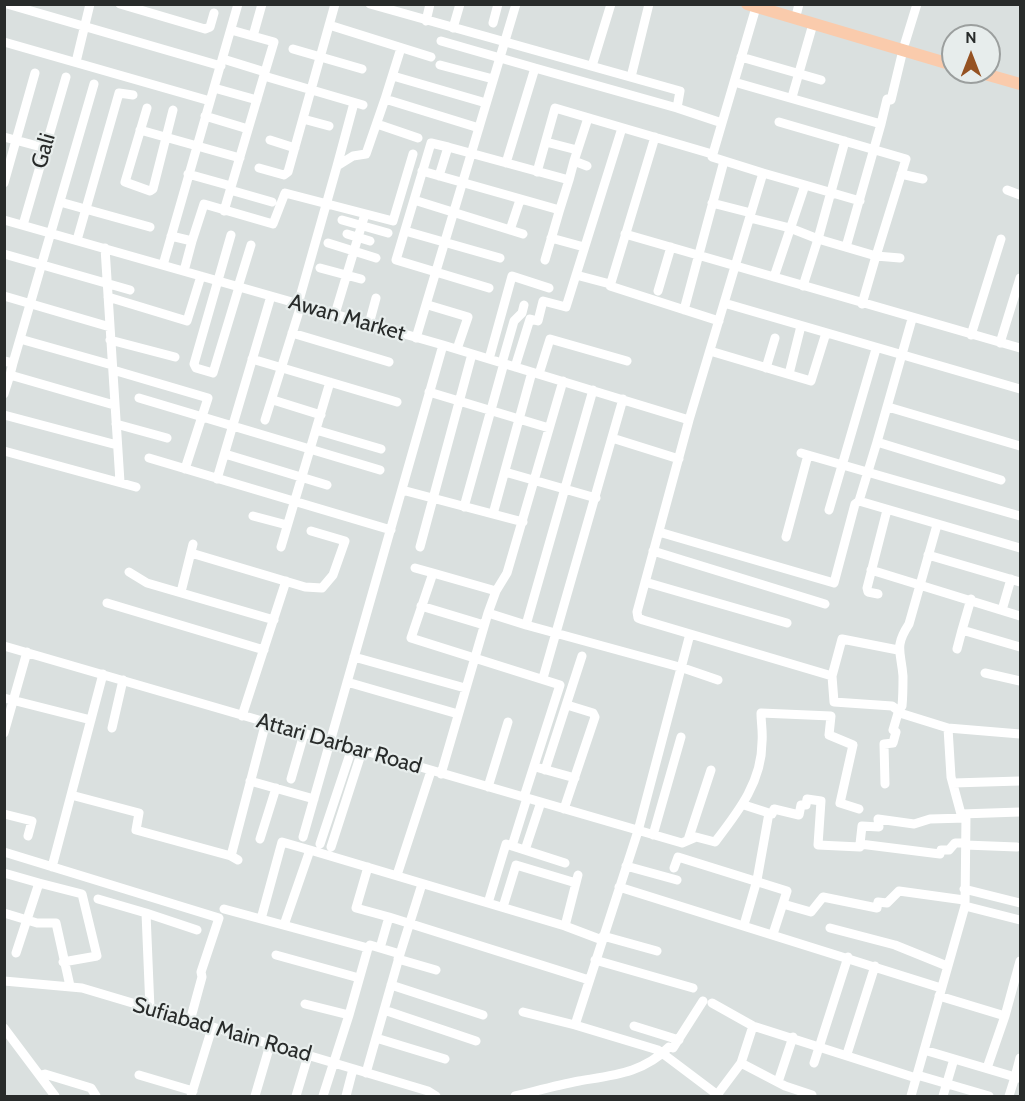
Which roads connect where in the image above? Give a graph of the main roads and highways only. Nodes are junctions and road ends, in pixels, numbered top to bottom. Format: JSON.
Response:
{"nodes":[{"id":1,"x":772,"y":4,"type":"edge"},
{"id":2,"x":753,"y":5,"type":"edge"},
{"id":3,"x":798,"y":8,"type":"edge"},
{"id":4,"x":904,"y":47,"type":"junction"},
{"id":5,"x":941,"y":55,"type":"edge"},
{"id":6,"x":941,"y":61,"type":"edge"},
{"id":7,"x":1001,"y":71,"type":"edge"},
{"id":8,"x":1020,"y":77,"type":"edge"},
{"id":9,"x":1001,"y":79,"type":"edge"},
{"id":10,"x":1020,"y":84,"type":"edge"}],
"edges":[{"from":1,"to":3,"type":"main road"},
{"from":2,"to":4,"type":"main road"},
{"from":3,"to":4,"type":"main road"},
{"from":4,"to":5,"type":"main road"},
{"from":4,"to":6,"type":"main road"},
{"from":7,"to":8,"type":"main road"},
{"from":9,"to":10,"type":"main road"}]}
